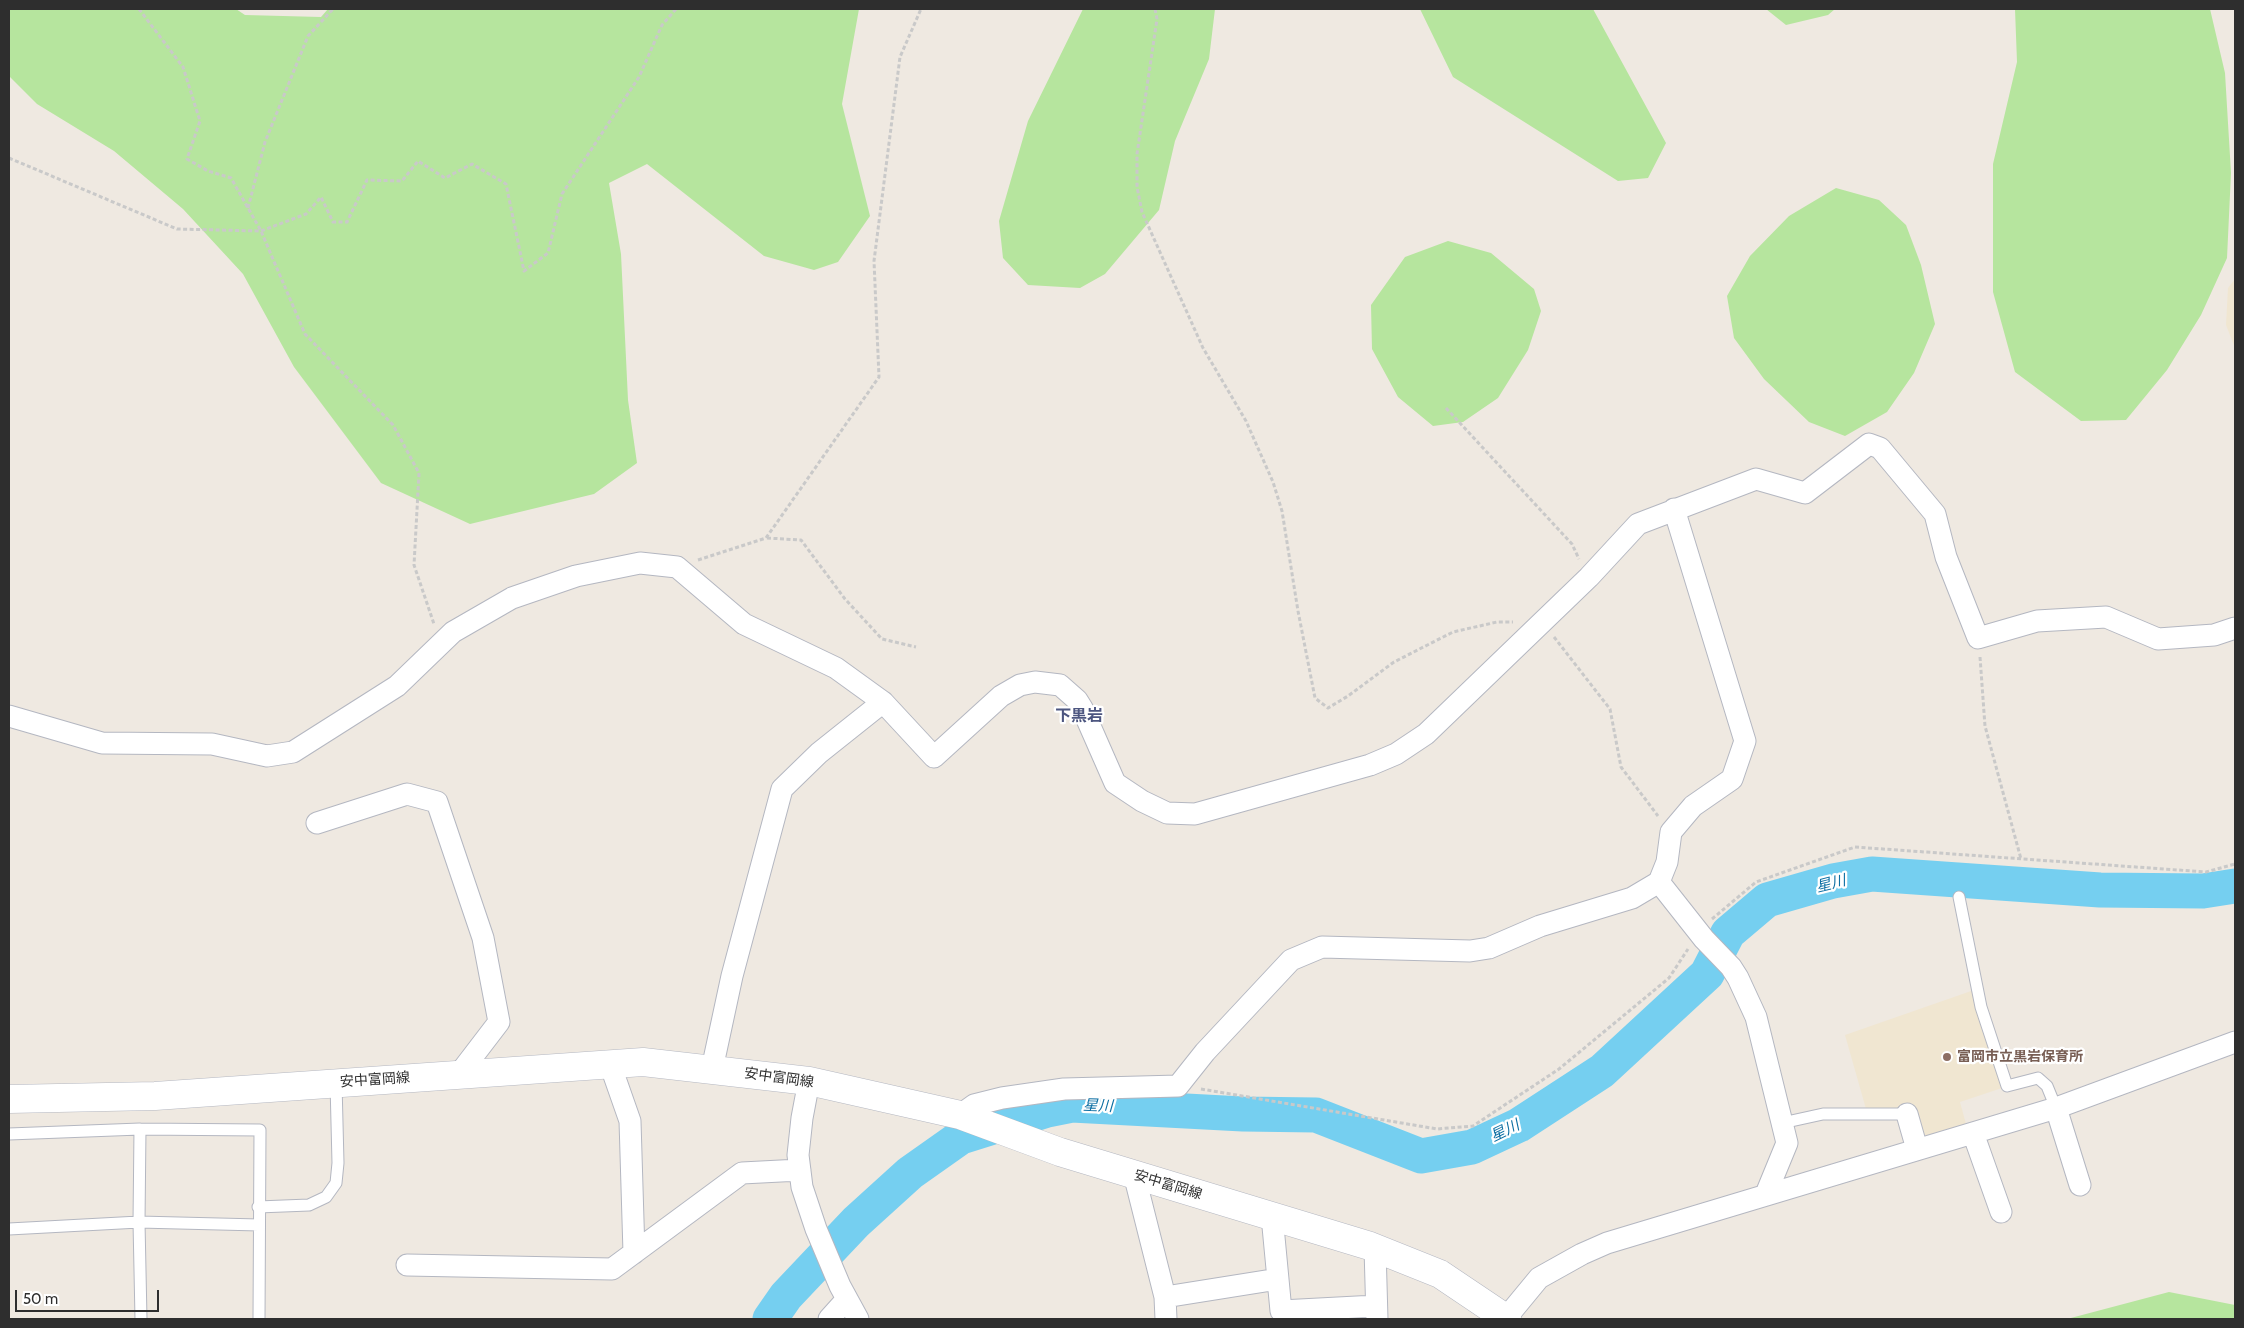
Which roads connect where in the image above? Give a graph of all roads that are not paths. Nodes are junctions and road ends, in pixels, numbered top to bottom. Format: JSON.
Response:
{"nodes":[{"id":1,"x":1674,"y":509,"type":"junction"},
{"id":2,"x":2235,"y":628,"type":"edge"},
{"id":3,"x":882,"y":702,"type":"junction"},
{"id":4,"x":9,"y":716,"type":"edge"},
{"id":5,"x":317,"y":823,"type":"dead end"},
{"id":6,"x":1659,"y":882,"type":"junction"},
{"id":7,"x":1959,"y":897,"type":"dead end"},
{"id":8,"x":2235,"y":1042,"type":"edge"},
{"id":9,"x":610,"y":1064,"type":"junction"},
{"id":10,"x":712,"y":1069,"type":"junction"},
{"id":11,"x":460,"y":1073,"type":"junction"},
{"id":12,"x":809,"y":1081,"type":"junction"},
{"id":13,"x":336,"y":1083,"type":"junction"},
{"id":14,"x":9,"y":1099,"type":"edge"},
{"id":15,"x":2056,"y":1108,"type":"junction"},
{"id":16,"x":1907,"y":1114,"type":"joint"},
{"id":17,"x":964,"y":1116,"type":"junction"},
{"id":18,"x":1782,"y":1123,"type":"junction"},
{"id":19,"x":140,"y":1129,"type":"junction"},
{"id":20,"x":1973,"y":1133,"type":"junction"},
{"id":21,"x":9,"y":1134,"type":"edge"},
{"id":22,"x":1917,"y":1149,"type":"junction"},
{"id":23,"x":800,"y":1170,"type":"junction"},
{"id":24,"x":1134,"y":1174,"type":"junction"},
{"id":25,"x":2080,"y":1185,"type":"dead end"},
{"id":26,"x":1766,"y":1194,"type":"junction"},
{"id":27,"x":258,"y":1207,"type":"junction"},
{"id":28,"x":2001,"y":1212,"type":"dead end"},
{"id":29,"x":1272,"y":1216,"type":"junction"},
{"id":30,"x":139,"y":1222,"type":"junction"},
{"id":31,"x":259,"y":1225,"type":"junction"},
{"id":32,"x":9,"y":1229,"type":"edge"},
{"id":33,"x":1375,"y":1248,"type":"junction"},
{"id":34,"x":634,"y":1252,"type":"junction"},
{"id":35,"x":407,"y":1265,"type":"dead end"},
{"id":36,"x":1278,"y":1279,"type":"junction"},
{"id":37,"x":844,"y":1293,"type":"junction"},
{"id":38,"x":1165,"y":1297,"type":"junction"},
{"id":39,"x":1377,"y":1313,"type":"edge"},
{"id":40,"x":141,"y":1319,"type":"edge"},
{"id":41,"x":259,"y":1319,"type":"edge"},
{"id":42,"x":829,"y":1319,"type":"edge"},
{"id":43,"x":858,"y":1319,"type":"edge"},
{"id":44,"x":1166,"y":1319,"type":"edge"},
{"id":45,"x":1507,"y":1319,"type":"edge"}],
"edges":[{"from":1,"to":2,"type":"street"},
{"from":1,"to":3,"type":"street"},
{"from":1,"to":6,"type":"street"},
{"from":3,"to":4,"type":"street"},
{"from":3,"to":10,"type":"street"},
{"from":5,"to":11,"type":"street"},
{"from":6,"to":17,"type":"street"},
{"from":6,"to":18,"type":"street"},
{"from":7,"to":15,"type":"lane"},
{"from":8,"to":15,"type":"street"},
{"from":9,"to":10,"type":"main road","name":"安中富岡線"},
{"from":9,"to":11,"type":"main road","name":"安中富岡線"},
{"from":9,"to":34,"type":"street"},
{"from":10,"to":12,"type":"main road","name":"安中富岡線"},
{"from":11,"to":13,"type":"main road","name":"安中富岡線"},
{"from":12,"to":17,"type":"main road","name":"安中富岡線"},
{"from":12,"to":23,"type":"street"},
{"from":13,"to":14,"type":"main road","name":"安中富岡線"},
{"from":13,"to":27,"type":"lane"},
{"from":15,"to":20,"type":"street"},
{"from":15,"to":25,"type":"street"},
{"from":16,"to":18,"type":"lane"},
{"from":16,"to":22,"type":"street"},
{"from":17,"to":24,"type":"main road","name":"安中富岡線"},
{"from":18,"to":26,"type":"street"},
{"from":19,"to":21,"type":"lane"},
{"from":19,"to":27,"type":"lane"},
{"from":19,"to":30,"type":"lane"},
{"from":20,"to":22,"type":"street"},
{"from":20,"to":28,"type":"street"},
{"from":22,"to":26,"type":"street"},
{"from":23,"to":34,"type":"street"},
{"from":23,"to":37,"type":"street"},
{"from":24,"to":29,"type":"main road","name":"安中富岡線"},
{"from":24,"to":38,"type":"street"},
{"from":26,"to":45,"type":"street"},
{"from":27,"to":31,"type":"lane"},
{"from":29,"to":33,"type":"main road","name":"安中富岡線"},
{"from":29,"to":36,"type":"street"},
{"from":30,"to":31,"type":"lane"},
{"from":30,"to":32,"type":"lane"},
{"from":30,"to":40,"type":"lane"},
{"from":31,"to":41,"type":"lane"},
{"from":33,"to":39,"type":"street"},
{"from":33,"to":45,"type":"main road","name":"安中富岡線"},
{"from":34,"to":35,"type":"street"},
{"from":36,"to":38,"type":"street"},
{"from":36,"to":39,"type":"street"},
{"from":37,"to":42,"type":"street"},
{"from":37,"to":43,"type":"street"},
{"from":38,"to":44,"type":"street"}]}
